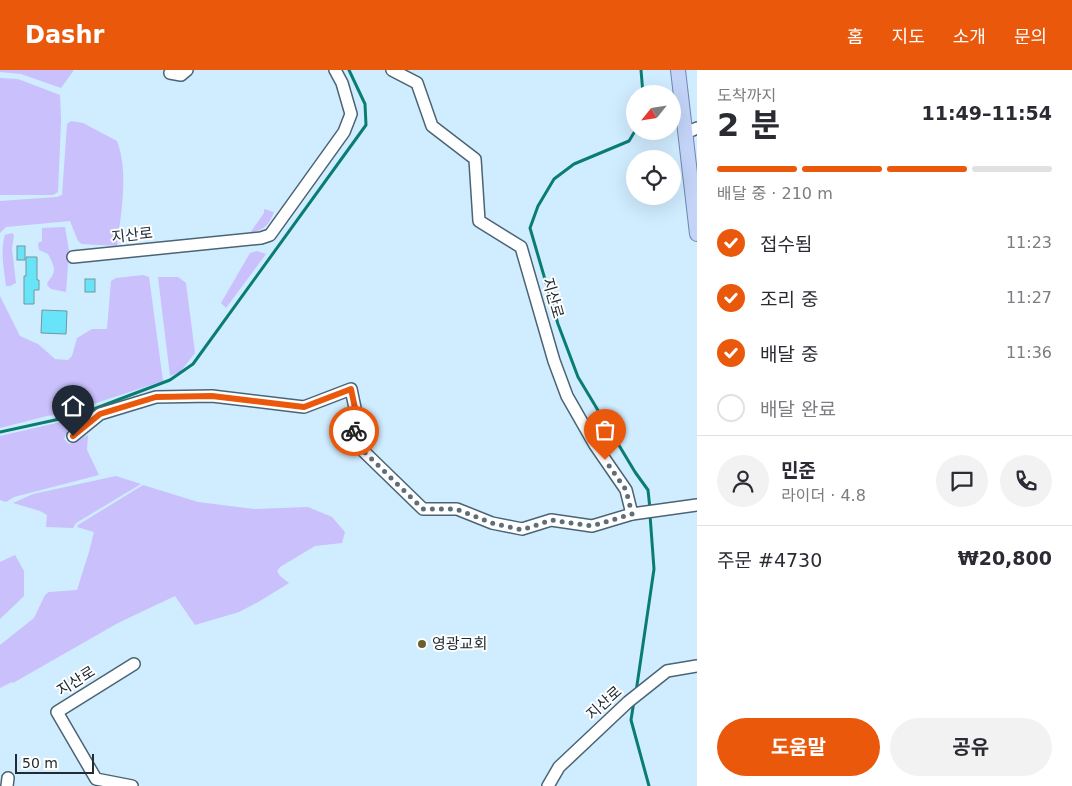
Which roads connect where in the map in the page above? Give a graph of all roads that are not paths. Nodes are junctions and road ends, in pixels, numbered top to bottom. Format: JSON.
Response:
{"nodes":[{"id":1,"x":187,"y":70,"type":"edge"},
{"id":2,"x":335,"y":70,"type":"edge"},
{"id":3,"x":392,"y":70,"type":"edge"},
{"id":4,"x":678,"y":70,"type":"edge"},
{"id":5,"x":170,"y":73,"type":"dead end"},
{"id":6,"x":692,"y":130,"type":"edge"},
{"id":7,"x":697,"y":234,"type":"edge"},
{"id":8,"x":73,"y":257,"type":"dead end"},
{"id":9,"x":73,"y":436,"type":"dead end"},
{"id":10,"x":697,"y":505,"type":"edge"},
{"id":11,"x":638,"y":513,"type":"junction"},
{"id":12,"x":134,"y":664,"type":"dead end"},
{"id":13,"x":697,"y":666,"type":"edge"},
{"id":14,"x":132,"y":786,"type":"edge"},
{"id":15,"x":548,"y":786,"type":"edge"}],
"edges":[{"from":1,"to":5,"type":"street"},
{"from":2,"to":8,"type":"street","name":"지산로"},
{"from":3,"to":11,"type":"street","name":"지산로"},
{"from":4,"to":6,"type":"main road"},
{"from":6,"to":7,"type":"main road"},
{"from":9,"to":11,"type":"street"},
{"from":10,"to":11,"type":"street"},
{"from":12,"to":14,"type":"street","name":"지산로"},
{"from":13,"to":15,"type":"street","name":"지산로"}]}
